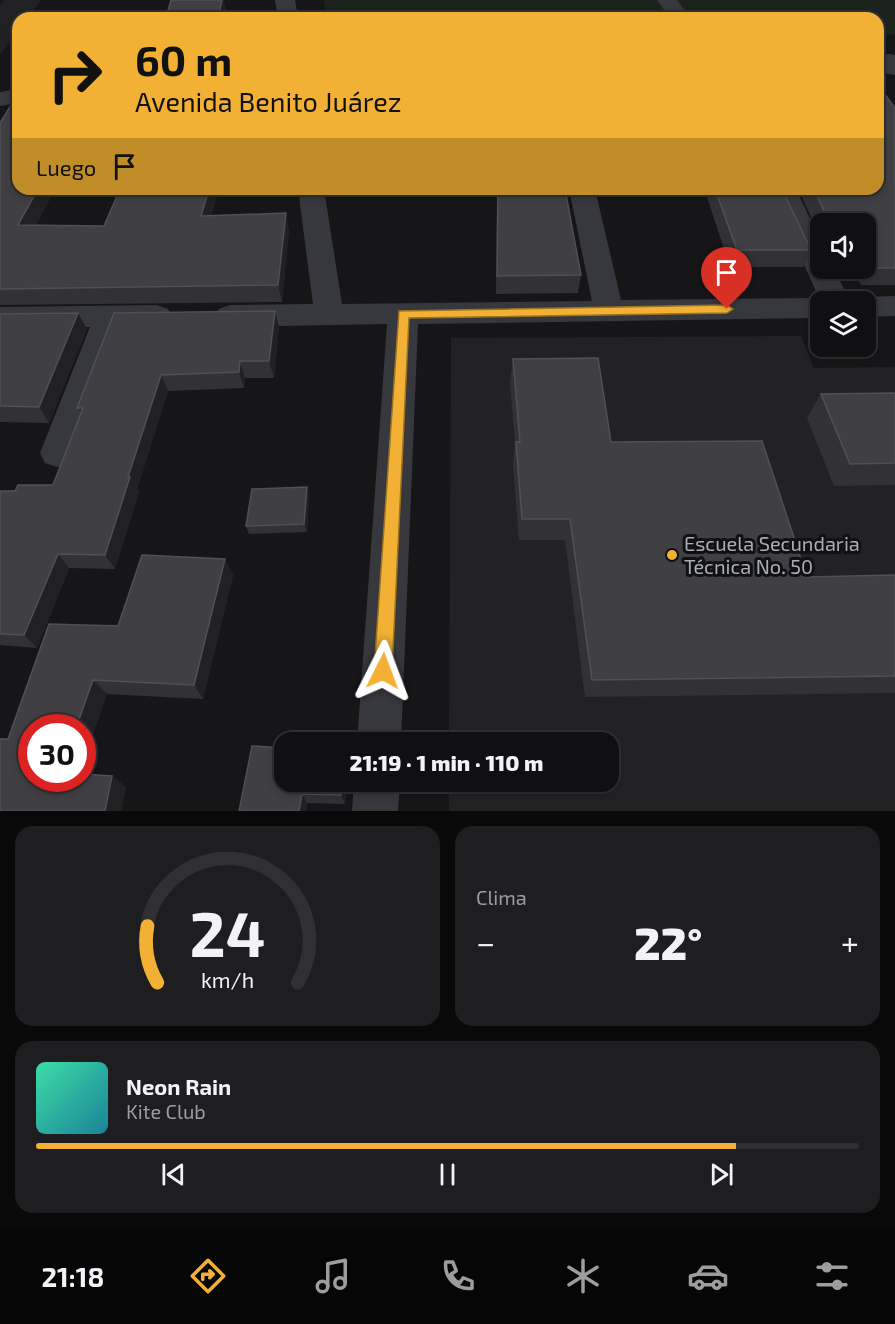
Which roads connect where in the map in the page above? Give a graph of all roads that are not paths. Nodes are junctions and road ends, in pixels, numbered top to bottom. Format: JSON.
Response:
{"nodes":[{"id":1,"x":312,"y":195,"type":"edge"},
{"id":2,"x":583,"y":195,"type":"edge"},
{"id":3,"x":786,"y":195,"type":"edge"},
{"id":4,"x":831,"y":291,"type":"edge"},
{"id":5,"x":895,"y":306,"type":"edge"},
{"id":6,"x":876,"y":307,"type":"edge"},
{"id":7,"x":810,"y":308,"type":"edge"},
{"id":8,"x":609,"y":311,"type":"junction"},
{"id":9,"x":403,"y":314,"type":"junction"},
{"id":10,"x":329,"y":315,"type":"junction"},
{"id":11,"x":109,"y":317,"type":"junction"},
{"id":12,"x":0,"y":318,"type":"edge"},
{"id":13,"x":57,"y":453,"type":"dead end"},
{"id":14,"x":380,"y":732,"type":"edge"},
{"id":15,"x":376,"y":792,"type":"edge"},
{"id":16,"x":375,"y":811,"type":"edge"}],
"edges":[{"from":1,"to":10,"type":"street"},
{"from":2,"to":8,"type":"street"},
{"from":3,"to":4,"type":"street"},
{"from":5,"to":6,"type":"street"},
{"from":7,"to":8,"type":"street"},
{"from":8,"to":9,"type":"street"},
{"from":9,"to":10,"type":"street"},
{"from":9,"to":14,"type":"street"},
{"from":10,"to":11,"type":"street"},
{"from":11,"to":12,"type":"street"},
{"from":11,"to":13,"type":"street"},
{"from":15,"to":16,"type":"street"}]}
